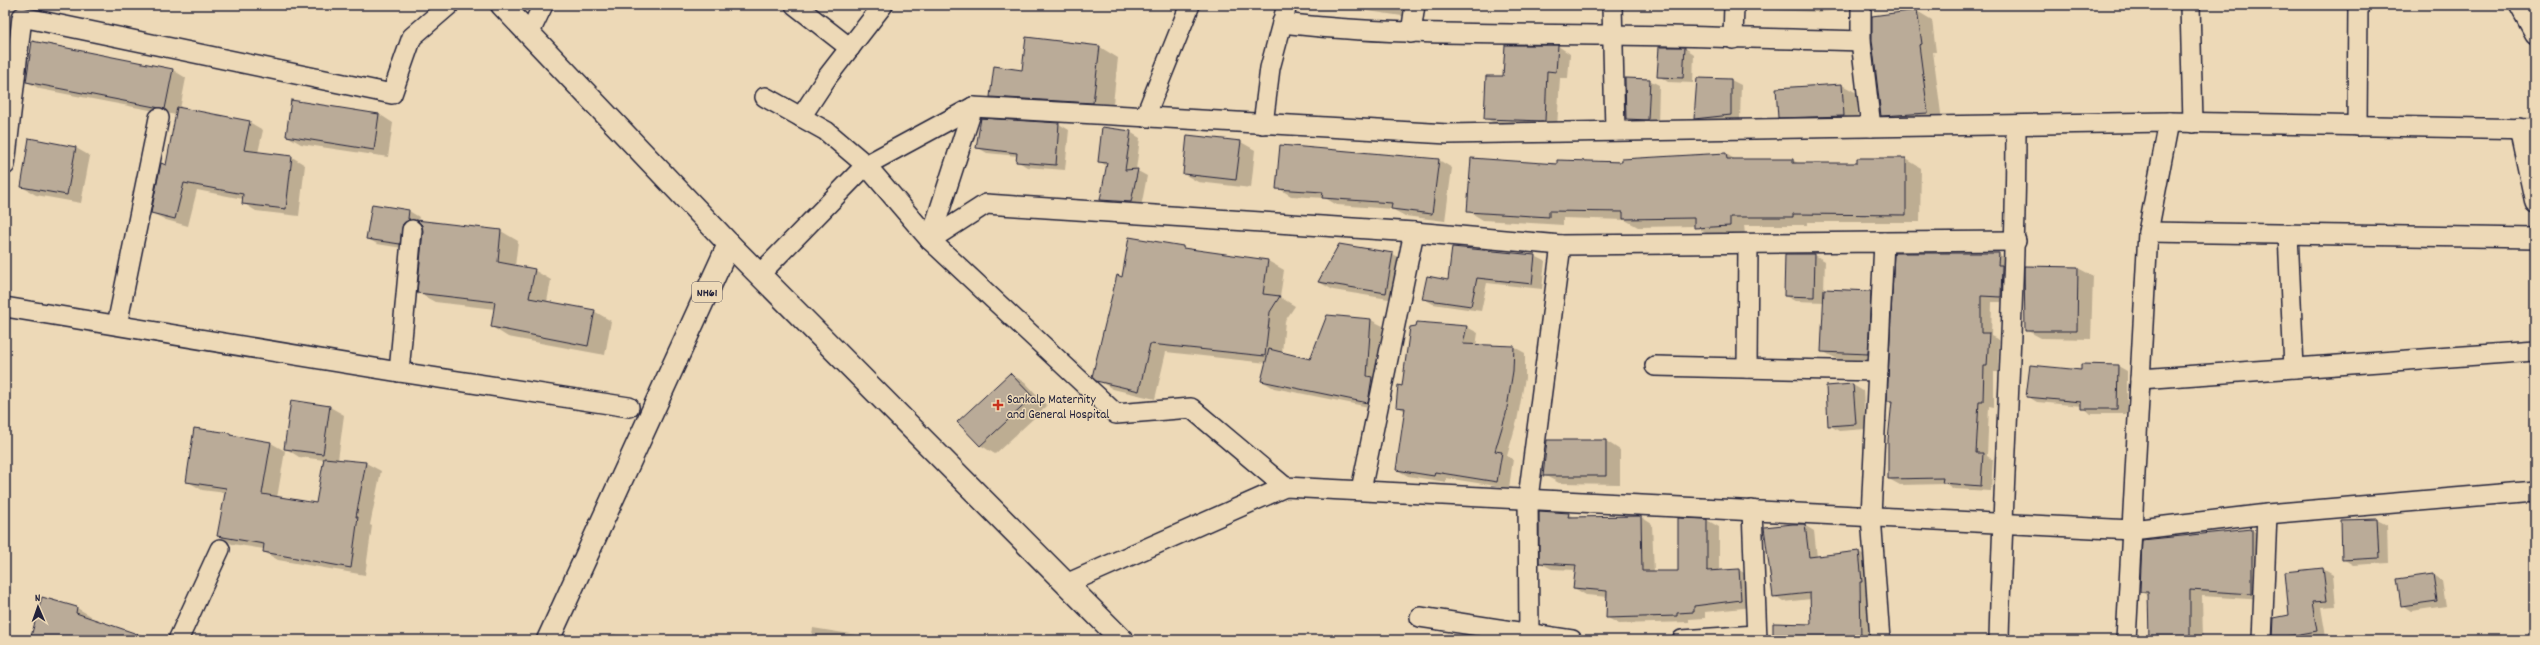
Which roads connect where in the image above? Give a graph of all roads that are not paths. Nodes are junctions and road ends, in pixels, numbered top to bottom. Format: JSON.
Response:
{"nodes":[{"id":1,"x":449,"y":5,"type":"edge"},
{"id":2,"x":502,"y":5,"type":"edge"},
{"id":3,"x":543,"y":5,"type":"edge"},
{"id":4,"x":795,"y":5,"type":"edge"},
{"id":5,"x":884,"y":5,"type":"edge"},
{"id":6,"x":1190,"y":5,"type":"edge"},
{"id":7,"x":1287,"y":5,"type":"edge"},
{"id":8,"x":1415,"y":5,"type":"edge"},
{"id":9,"x":1612,"y":5,"type":"edge"},
{"id":10,"x":1734,"y":5,"type":"edge"},
{"id":11,"x":1861,"y":5,"type":"edge"},
{"id":12,"x":2190,"y":5,"type":"edge"},
{"id":13,"x":2358,"y":5,"type":"edge"},
{"id":14,"x":2520,"y":5,"type":"edge"},
{"id":15,"x":23,"y":11,"type":"edge"},
{"id":16,"x":1282,"y":23,"type":"junction"},
{"id":17,"x":529,"y":34,"type":"junction"},
{"id":18,"x":1411,"y":34,"type":"junction"},
{"id":19,"x":2535,"y":34,"type":"edge"},
{"id":20,"x":1612,"y":35,"type":"junction"},
{"id":21,"x":1733,"y":39,"type":"junction"},
{"id":22,"x":1861,"y":41,"type":"junction"},
{"id":23,"x":850,"y":48,"type":"junction"},
{"id":24,"x":10,"y":67,"type":"edge"},
{"id":25,"x":765,"y":98,"type":"dead end"},
{"id":26,"x":973,"y":107,"type":"junction"},
{"id":27,"x":801,"y":117,"type":"junction"},
{"id":28,"x":1145,"y":117,"type":"junction"},
{"id":29,"x":159,"y":118,"type":"dead end"},
{"id":30,"x":2169,"y":122,"type":"junction"},
{"id":31,"x":2193,"y":123,"type":"junction"},
{"id":32,"x":1263,"y":124,"type":"junction"},
{"id":33,"x":2016,"y":125,"type":"junction"},
{"id":34,"x":2357,"y":126,"type":"junction"},
{"id":35,"x":1871,"y":127,"type":"junction"},
{"id":36,"x":2527,"y":129,"type":"edge"},
{"id":37,"x":1614,"y":131,"type":"junction"},
{"id":38,"x":7,"y":136,"type":"edge"},
{"id":39,"x":5,"y":165,"type":"edge"},
{"id":40,"x":866,"y":165,"type":"junction"},
{"id":41,"x":2535,"y":203,"type":"edge"},
{"id":42,"x":412,"y":230,"type":"dead end"},
{"id":43,"x":1414,"y":232,"type":"junction"},
{"id":44,"x":2148,"y":232,"type":"junction"},
{"id":45,"x":2288,"y":234,"type":"junction"},
{"id":46,"x":2535,"y":238,"type":"edge"},
{"id":47,"x":930,"y":240,"type":"junction"},
{"id":48,"x":2016,"y":241,"type":"junction"},
{"id":49,"x":1884,"y":242,"type":"junction"},
{"id":50,"x":729,"y":244,"type":"junction"},
{"id":51,"x":1748,"y":244,"type":"junction"},
{"id":52,"x":1561,"y":245,"type":"junction"},
{"id":53,"x":759,"y":275,"type":"junction"},
{"id":54,"x":5,"y":307,"type":"edge"},
{"id":55,"x":117,"y":325,"type":"junction"},
{"id":56,"x":2535,"y":351,"type":"edge"},
{"id":57,"x":1655,"y":366,"type":"dead end"},
{"id":58,"x":1747,"y":368,"type":"junction"},
{"id":59,"x":2294,"y":368,"type":"junction"},
{"id":60,"x":1878,"y":371,"type":"junction"},
{"id":61,"x":399,"y":372,"type":"junction"},
{"id":62,"x":2140,"y":379,"type":"junction"},
{"id":63,"x":629,"y":407,"type":"dead end"},
{"id":64,"x":1285,"y":487,"type":"junction"},
{"id":65,"x":1361,"y":490,"type":"junction"},
{"id":66,"x":2535,"y":491,"type":"edge"},
{"id":67,"x":1528,"y":498,"type":"junction"},
{"id":68,"x":1752,"y":510,"type":"junction"},
{"id":69,"x":2267,"y":514,"type":"junction"},
{"id":70,"x":1871,"y":516,"type":"junction"},
{"id":71,"x":2002,"y":523,"type":"junction"},
{"id":72,"x":2132,"y":530,"type":"junction"},
{"id":73,"x":220,"y":549,"type":"dead end"},
{"id":74,"x":1066,"y":584,"type":"junction"},
{"id":75,"x":1420,"y":617,"type":"dead end"},
{"id":76,"x":1529,"y":634,"type":"junction"},
{"id":77,"x":1756,"y":638,"type":"edge"},
{"id":78,"x":178,"y":640,"type":"edge"},
{"id":79,"x":548,"y":640,"type":"edge"},
{"id":80,"x":1122,"y":640,"type":"edge"},
{"id":81,"x":1572,"y":640,"type":"edge"},
{"id":82,"x":1682,"y":640,"type":"edge"},
{"id":83,"x":1880,"y":640,"type":"edge"},
{"id":84,"x":1999,"y":640,"type":"edge"},
{"id":85,"x":2126,"y":640,"type":"edge"},
{"id":86,"x":2262,"y":640,"type":"edge"}],
"edges":[{"from":1,"to":15,"type":"street"},
{"from":2,"to":17,"type":"main road"},
{"from":3,"to":17,"type":"street"},
{"from":4,"to":23,"type":"street"},
{"from":5,"to":23,"type":"street"},
{"from":6,"to":28,"type":"street"},
{"from":7,"to":16,"type":"street"},
{"from":8,"to":18,"type":"street"},
{"from":9,"to":20,"type":"street"},
{"from":10,"to":21,"type":"street"},
{"from":11,"to":22,"type":"street"},
{"from":12,"to":31,"type":"street"},
{"from":13,"to":34,"type":"street"},
{"from":14,"to":19,"type":"street"},
{"from":15,"to":24,"type":"street"},
{"from":16,"to":18,"type":"street"},
{"from":16,"to":32,"type":"street"},
{"from":17,"to":50,"type":"main road"},
{"from":18,"to":20,"type":"street"},
{"from":20,"to":21,"type":"street"},
{"from":20,"to":37,"type":"street"},
{"from":21,"to":22,"type":"street"},
{"from":22,"to":35,"type":"street"},
{"from":23,"to":27,"type":"street"},
{"from":24,"to":38,"type":"street"},
{"from":25,"to":27,"type":"street"},
{"from":26,"to":28,"type":"street"},
{"from":26,"to":40,"type":"street"},
{"from":26,"to":47,"type":"street"},
{"from":27,"to":40,"type":"street"},
{"from":28,"to":32,"type":"street"},
{"from":29,"to":55,"type":"street"},
{"from":30,"to":31,"type":"street"},
{"from":30,"to":33,"type":"street"},
{"from":30,"to":44,"type":"street"},
{"from":31,"to":34,"type":"street"},
{"from":32,"to":37,"type":"street"},
{"from":33,"to":35,"type":"street"},
{"from":33,"to":48,"type":"street"},
{"from":34,"to":36,"type":"street"},
{"from":35,"to":37,"type":"street"},
{"from":36,"to":41,"type":"street"},
{"from":38,"to":39,"type":"street"},
{"from":40,"to":47,"type":"street"},
{"from":40,"to":53,"type":"street"},
{"from":42,"to":61,"type":"street"},
{"from":43,"to":47,"type":"street"},
{"from":43,"to":52,"type":"street"},
{"from":43,"to":65,"type":"street"},
{"from":44,"to":45,"type":"street"},
{"from":44,"to":62,"type":"street"},
{"from":45,"to":46,"type":"street"},
{"from":45,"to":59,"type":"street"},
{"from":47,"to":64,"type":"street"},
{"from":48,"to":49,"type":"street"},
{"from":48,"to":71,"type":"street"},
{"from":49,"to":51,"type":"street"},
{"from":49,"to":60,"type":"street"},
{"from":50,"to":53,"type":"main road"},
{"from":50,"to":79,"type":"main road","number":"NH61"},
{"from":51,"to":52,"type":"street"},
{"from":51,"to":58,"type":"street"},
{"from":52,"to":67,"type":"street"},
{"from":53,"to":74,"type":"main road"},
{"from":54,"to":55,"type":"street"},
{"from":55,"to":61,"type":"street"},
{"from":56,"to":59,"type":"street"},
{"from":57,"to":58,"type":"street"},
{"from":58,"to":60,"type":"street"},
{"from":59,"to":62,"type":"street"},
{"from":60,"to":70,"type":"street"},
{"from":61,"to":63,"type":"street"},
{"from":62,"to":72,"type":"street"},
{"from":64,"to":65,"type":"street"},
{"from":64,"to":74,"type":"street"},
{"from":65,"to":67,"type":"street"},
{"from":66,"to":69,"type":"street"},
{"from":67,"to":68,"type":"street"},
{"from":67,"to":76,"type":"street"},
{"from":68,"to":70,"type":"street"},
{"from":68,"to":77,"type":"street"},
{"from":69,"to":72,"type":"street"},
{"from":69,"to":86,"type":"street"},
{"from":70,"to":71,"type":"street"},
{"from":70,"to":83,"type":"street"},
{"from":71,"to":72,"type":"street"},
{"from":71,"to":84,"type":"street"},
{"from":72,"to":85,"type":"street"},
{"from":73,"to":78,"type":"street"},
{"from":74,"to":80,"type":"main road"},
{"from":75,"to":76,"type":"street"},
{"from":76,"to":81,"type":"street"},
{"from":77,"to":82,"type":"street"}]}
